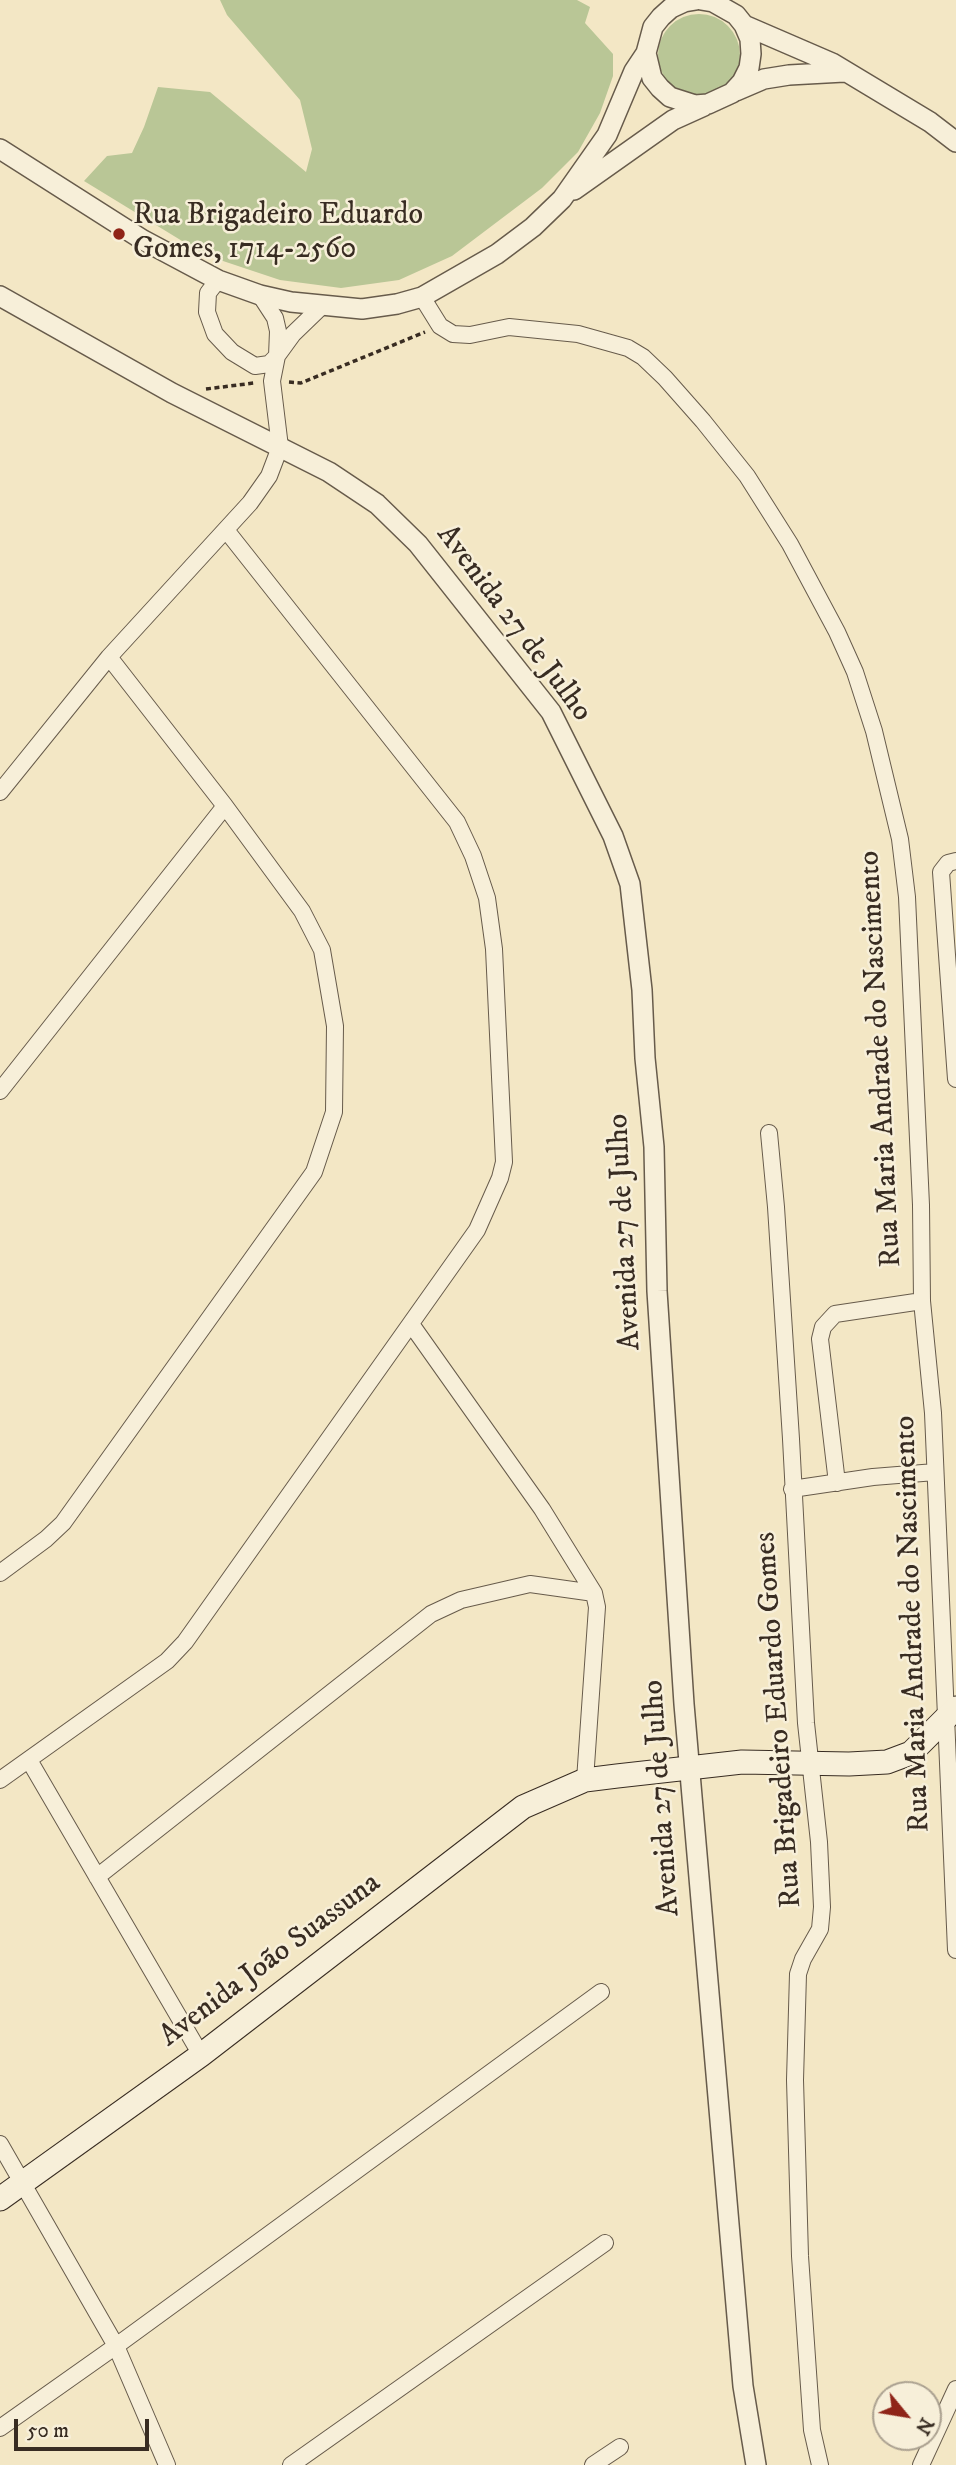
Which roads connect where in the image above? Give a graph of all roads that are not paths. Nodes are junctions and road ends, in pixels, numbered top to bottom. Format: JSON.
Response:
{"nodes":[{"id":1,"x":699,"y":0,"type":"edge"},
{"id":2,"x":672,"y":4,"type":"edge"},
{"id":3,"x":727,"y":4,"type":"edge"},
{"id":4,"x":744,"y":25,"type":"junction"},
{"id":5,"x":646,"y":53,"type":"junction"},
{"id":6,"x":844,"y":72,"type":"junction"},
{"id":7,"x":732,"y":93,"type":"junction"},
{"id":8,"x":708,"y":104,"type":"junction"},
{"id":9,"x":956,"y":142,"type":"edge"},
{"id":10,"x":0,"y":149,"type":"edge"},
{"id":11,"x":562,"y":198,"type":"junction"},
{"id":12,"x":218,"y":280,"type":"junction"},
{"id":13,"x":260,"y":295,"type":"junction"},
{"id":14,"x":0,"y":296,"type":"edge"},
{"id":15,"x":422,"y":296,"type":"junction"},
{"id":16,"x":322,"y":306,"type":"junction"},
{"id":17,"x":277,"y":356,"type":"junction"},
{"id":18,"x":281,"y":447,"type":"junction"},
{"id":19,"x":226,"y":530,"type":"junction"},
{"id":20,"x":109,"y":657,"type":"junction"},
{"id":21,"x":0,"y":792,"type":"edge"},
{"id":22,"x":225,"y":806,"type":"junction"},
{"id":23,"x":952,"y":862,"type":"edge"},
{"id":24,"x":956,"y":1071,"type":"edge"},
{"id":25,"x":956,"y":1079,"type":"edge"},
{"id":26,"x":0,"y":1091,"type":"edge"},
{"id":27,"x":769,"y":1133,"type":"dead end"},
{"id":28,"x":922,"y":1301,"type":"junction"},
{"id":29,"x":411,"y":1324,"type":"junction"},
{"id":30,"x":935,"y":1472,"type":"junction"},
{"id":31,"x":837,"y":1483,"type":"junction"},
{"id":32,"x":792,"y":1489,"type":"junction"},
{"id":33,"x":0,"y":1573,"type":"edge"},
{"id":34,"x":594,"y":1593,"type":"junction"},
{"id":35,"x":951,"y":1713,"type":"edge"},
{"id":36,"x":29,"y":1760,"type":"junction"},
{"id":37,"x":809,"y":1763,"type":"junction"},
{"id":38,"x":691,"y":1769,"type":"junction"},
{"id":39,"x":0,"y":1780,"type":"edge"},
{"id":40,"x":584,"y":1780,"type":"junction"},
{"id":41,"x":97,"y":1877,"type":"junction"},
{"id":42,"x":956,"y":1950,"type":"edge"},
{"id":43,"x":601,"y":1992,"type":"dead end"},
{"id":44,"x":201,"y":2055,"type":"junction"},
{"id":45,"x":0,"y":2144,"type":"edge"},
{"id":46,"x":22,"y":2184,"type":"junction"},
{"id":47,"x":0,"y":2199,"type":"edge"},
{"id":48,"x":605,"y":2243,"type":"dead end"},
{"id":49,"x":116,"y":2346,"type":"junction"},
{"id":50,"x":956,"y":2389,"type":"edge"},
{"id":51,"x":0,"y":2428,"type":"edge"},
{"id":52,"x":620,"y":2447,"type":"dead end"},
{"id":53,"x":167,"y":2465,"type":"edge"},
{"id":54,"x":291,"y":2465,"type":"edge"},
{"id":55,"x":593,"y":2465,"type":"edge"},
{"id":56,"x":756,"y":2465,"type":"edge"},
{"id":57,"x":820,"y":2465,"type":"edge"},
{"id":58,"x":921,"y":2465,"type":"edge"}],
"edges":[{"from":1,"to":2,"type":"street"},
{"from":1,"to":3,"type":"street"},
{"from":2,"to":5,"type":"street"},
{"from":3,"to":4,"type":"street"},
{"from":4,"to":6,"type":"street"},
{"from":4,"to":7,"type":"street"},
{"from":5,"to":8,"type":"street"},
{"from":5,"to":11,"type":"street"},
{"from":6,"to":7,"type":"street"},
{"from":6,"to":9,"type":"street"},
{"from":7,"to":8,"type":"street"},
{"from":8,"to":11,"type":"street"},
{"from":10,"to":12,"type":"street"},
{"from":11,"to":15,"type":"street"},
{"from":12,"to":13,"type":"street"},
{"from":12,"to":17,"type":"street"},
{"from":13,"to":16,"type":"street"},
{"from":13,"to":17,"type":"street"},
{"from":14,"to":18,"type":"street","name":"Avenida 27 de Julho"},
{"from":15,"to":16,"type":"street"},
{"from":15,"to":28,"type":"street","name":"Rua Maria Andrade do Nascimento"},
{"from":16,"to":17,"type":"street"},
{"from":17,"to":18,"type":"street"},
{"from":18,"to":19,"type":"street"},
{"from":18,"to":38,"type":"street","name":"Avenida 27 de Julho"},
{"from":19,"to":20,"type":"street"},
{"from":19,"to":29,"type":"street"},
{"from":20,"to":21,"type":"street"},
{"from":20,"to":22,"type":"street"},
{"from":22,"to":26,"type":"street"},
{"from":22,"to":33,"type":"street"},
{"from":23,"to":24,"type":"street"},
{"from":24,"to":25,"type":"street"},
{"from":27,"to":32,"type":"street","name":"Rua Brigadeiro Eduardo Gomes"},
{"from":28,"to":30,"type":"street","name":"Rua Maria Andrade do Nascimento"},
{"from":28,"to":31,"type":"street"},
{"from":29,"to":34,"type":"street"},
{"from":29,"to":36,"type":"street"},
{"from":30,"to":31,"type":"street"},
{"from":30,"to":35,"type":"street","name":"Rua Maria Andrade do Nascimento"},
{"from":31,"to":32,"type":"street"},
{"from":32,"to":37,"type":"street","name":"Rua Brigadeiro Eduardo Gomes"},
{"from":34,"to":40,"type":"street"},
{"from":34,"to":41,"type":"street"},
{"from":35,"to":37,"type":"main road","name":"Avenida João Suassuna"},
{"from":35,"to":42,"type":"street","name":"Rua Maria Andrade do Nascimento"},
{"from":36,"to":39,"type":"street"},
{"from":36,"to":41,"type":"street"},
{"from":37,"to":38,"type":"main road","name":"Avenida João Suassuna"},
{"from":37,"to":57,"type":"street","name":"Rua Brigadeiro Eduardo Gomes"},
{"from":38,"to":40,"type":"main road","name":"Avenida João Suassuna"},
{"from":38,"to":56,"type":"street","name":"Avenida 27 de Julho"},
{"from":40,"to":44,"type":"main road","name":"Avenida João Suassuna"},
{"from":41,"to":44,"type":"street"},
{"from":43,"to":49,"type":"street"},
{"from":44,"to":46,"type":"main road","name":"Avenida João Suassuna"},
{"from":45,"to":46,"type":"street"},
{"from":46,"to":47,"type":"main road","name":"Avenida João Suassuna"},
{"from":46,"to":49,"type":"street"},
{"from":48,"to":54,"type":"street"},
{"from":49,"to":51,"type":"street"},
{"from":49,"to":53,"type":"street"},
{"from":50,"to":58,"type":"street"},
{"from":52,"to":55,"type":"street"}]}
